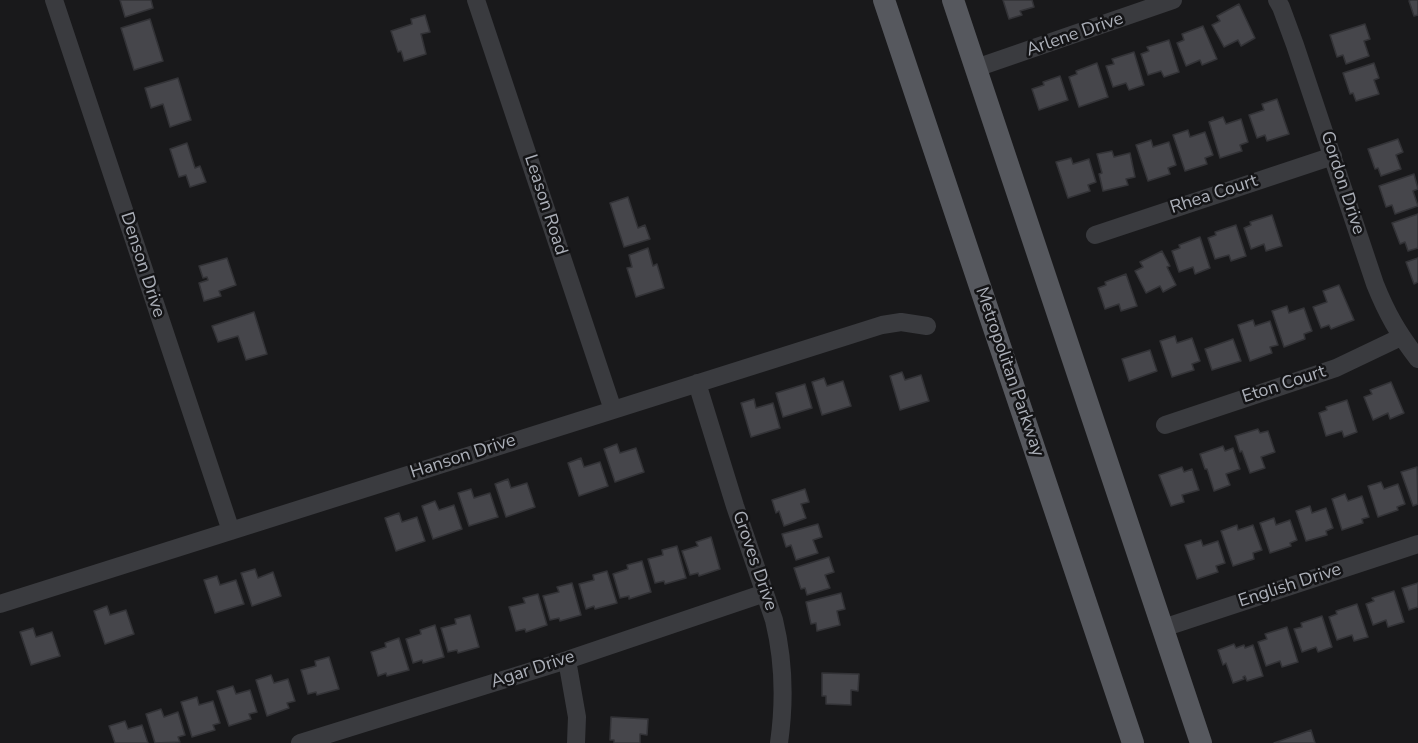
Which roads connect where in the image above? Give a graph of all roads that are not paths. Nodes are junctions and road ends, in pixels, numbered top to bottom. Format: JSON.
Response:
{"nodes":[{"id":1,"x":54,"y":0,"type":"edge"},
{"id":2,"x":477,"y":0,"type":"edge"},
{"id":3,"x":884,"y":0,"type":"edge"},
{"id":4,"x":953,"y":0,"type":"edge"},
{"id":5,"x":1173,"y":0,"type":"edge"},
{"id":6,"x":1277,"y":0,"type":"edge"},
{"id":7,"x":976,"y":68,"type":"junction"},
{"id":8,"x":1333,"y":156,"type":"junction"},
{"id":9,"x":1095,"y":235,"type":"dead end"},
{"id":10,"x":927,"y":326,"type":"dead end"},
{"id":11,"x":1401,"y":337,"type":"junction"},
{"id":12,"x":1418,"y":359,"type":"edge"},
{"id":13,"x":697,"y":383,"type":"junction"},
{"id":14,"x":613,"y":410,"type":"junction"},
{"id":15,"x":1165,"y":425,"type":"dead end"},
{"id":16,"x":231,"y":531,"type":"junction"},
{"id":17,"x":1418,"y":544,"type":"edge"},
{"id":18,"x":765,"y":593,"type":"junction"},
{"id":19,"x":0,"y":604,"type":"edge"},
{"id":20,"x":1163,"y":628,"type":"junction"},
{"id":21,"x":567,"y":660,"type":"junction"},
{"id":22,"x":328,"y":739,"type":"edge"},
{"id":23,"x":300,"y":743,"type":"edge"},
{"id":24,"x":576,"y":743,"type":"edge"},
{"id":25,"x":779,"y":743,"type":"edge"},
{"id":26,"x":1133,"y":743,"type":"edge"},
{"id":27,"x":1201,"y":743,"type":"edge"}],
"edges":[{"from":1,"to":16,"type":"street","name":"Denson Drive"},
{"from":2,"to":14,"type":"street","name":"Leason Road"},
{"from":3,"to":26,"type":"main road","name":"Metropolitan Parkway"},
{"from":4,"to":7,"type":"main road"},
{"from":5,"to":7,"type":"street","name":"Arlene Drive"},
{"from":6,"to":8,"type":"street","name":"Gordon Drive"},
{"from":7,"to":20,"type":"main road"},
{"from":8,"to":9,"type":"street","name":"Rhea Court"},
{"from":8,"to":11,"type":"street","name":"Gordon Drive"},
{"from":10,"to":13,"type":"street","name":"Hanson Drive"},
{"from":11,"to":12,"type":"street","name":"Gordon Drive"},
{"from":11,"to":15,"type":"street","name":"Eton Court"},
{"from":13,"to":14,"type":"street","name":"Hanson Drive"},
{"from":13,"to":18,"type":"street","name":"Groves Drive"},
{"from":14,"to":16,"type":"street","name":"Hanson Drive"},
{"from":16,"to":19,"type":"street","name":"Hanson Drive"},
{"from":17,"to":20,"type":"street","name":"English Drive"},
{"from":18,"to":21,"type":"street","name":"Agar Drive"},
{"from":18,"to":25,"type":"street","name":"Groves Drive"},
{"from":20,"to":27,"type":"main road"},
{"from":21,"to":22,"type":"street","name":"Agar Drive"},
{"from":21,"to":24,"type":"street"},
{"from":22,"to":23,"type":"street","name":"Agar Drive"}]}
